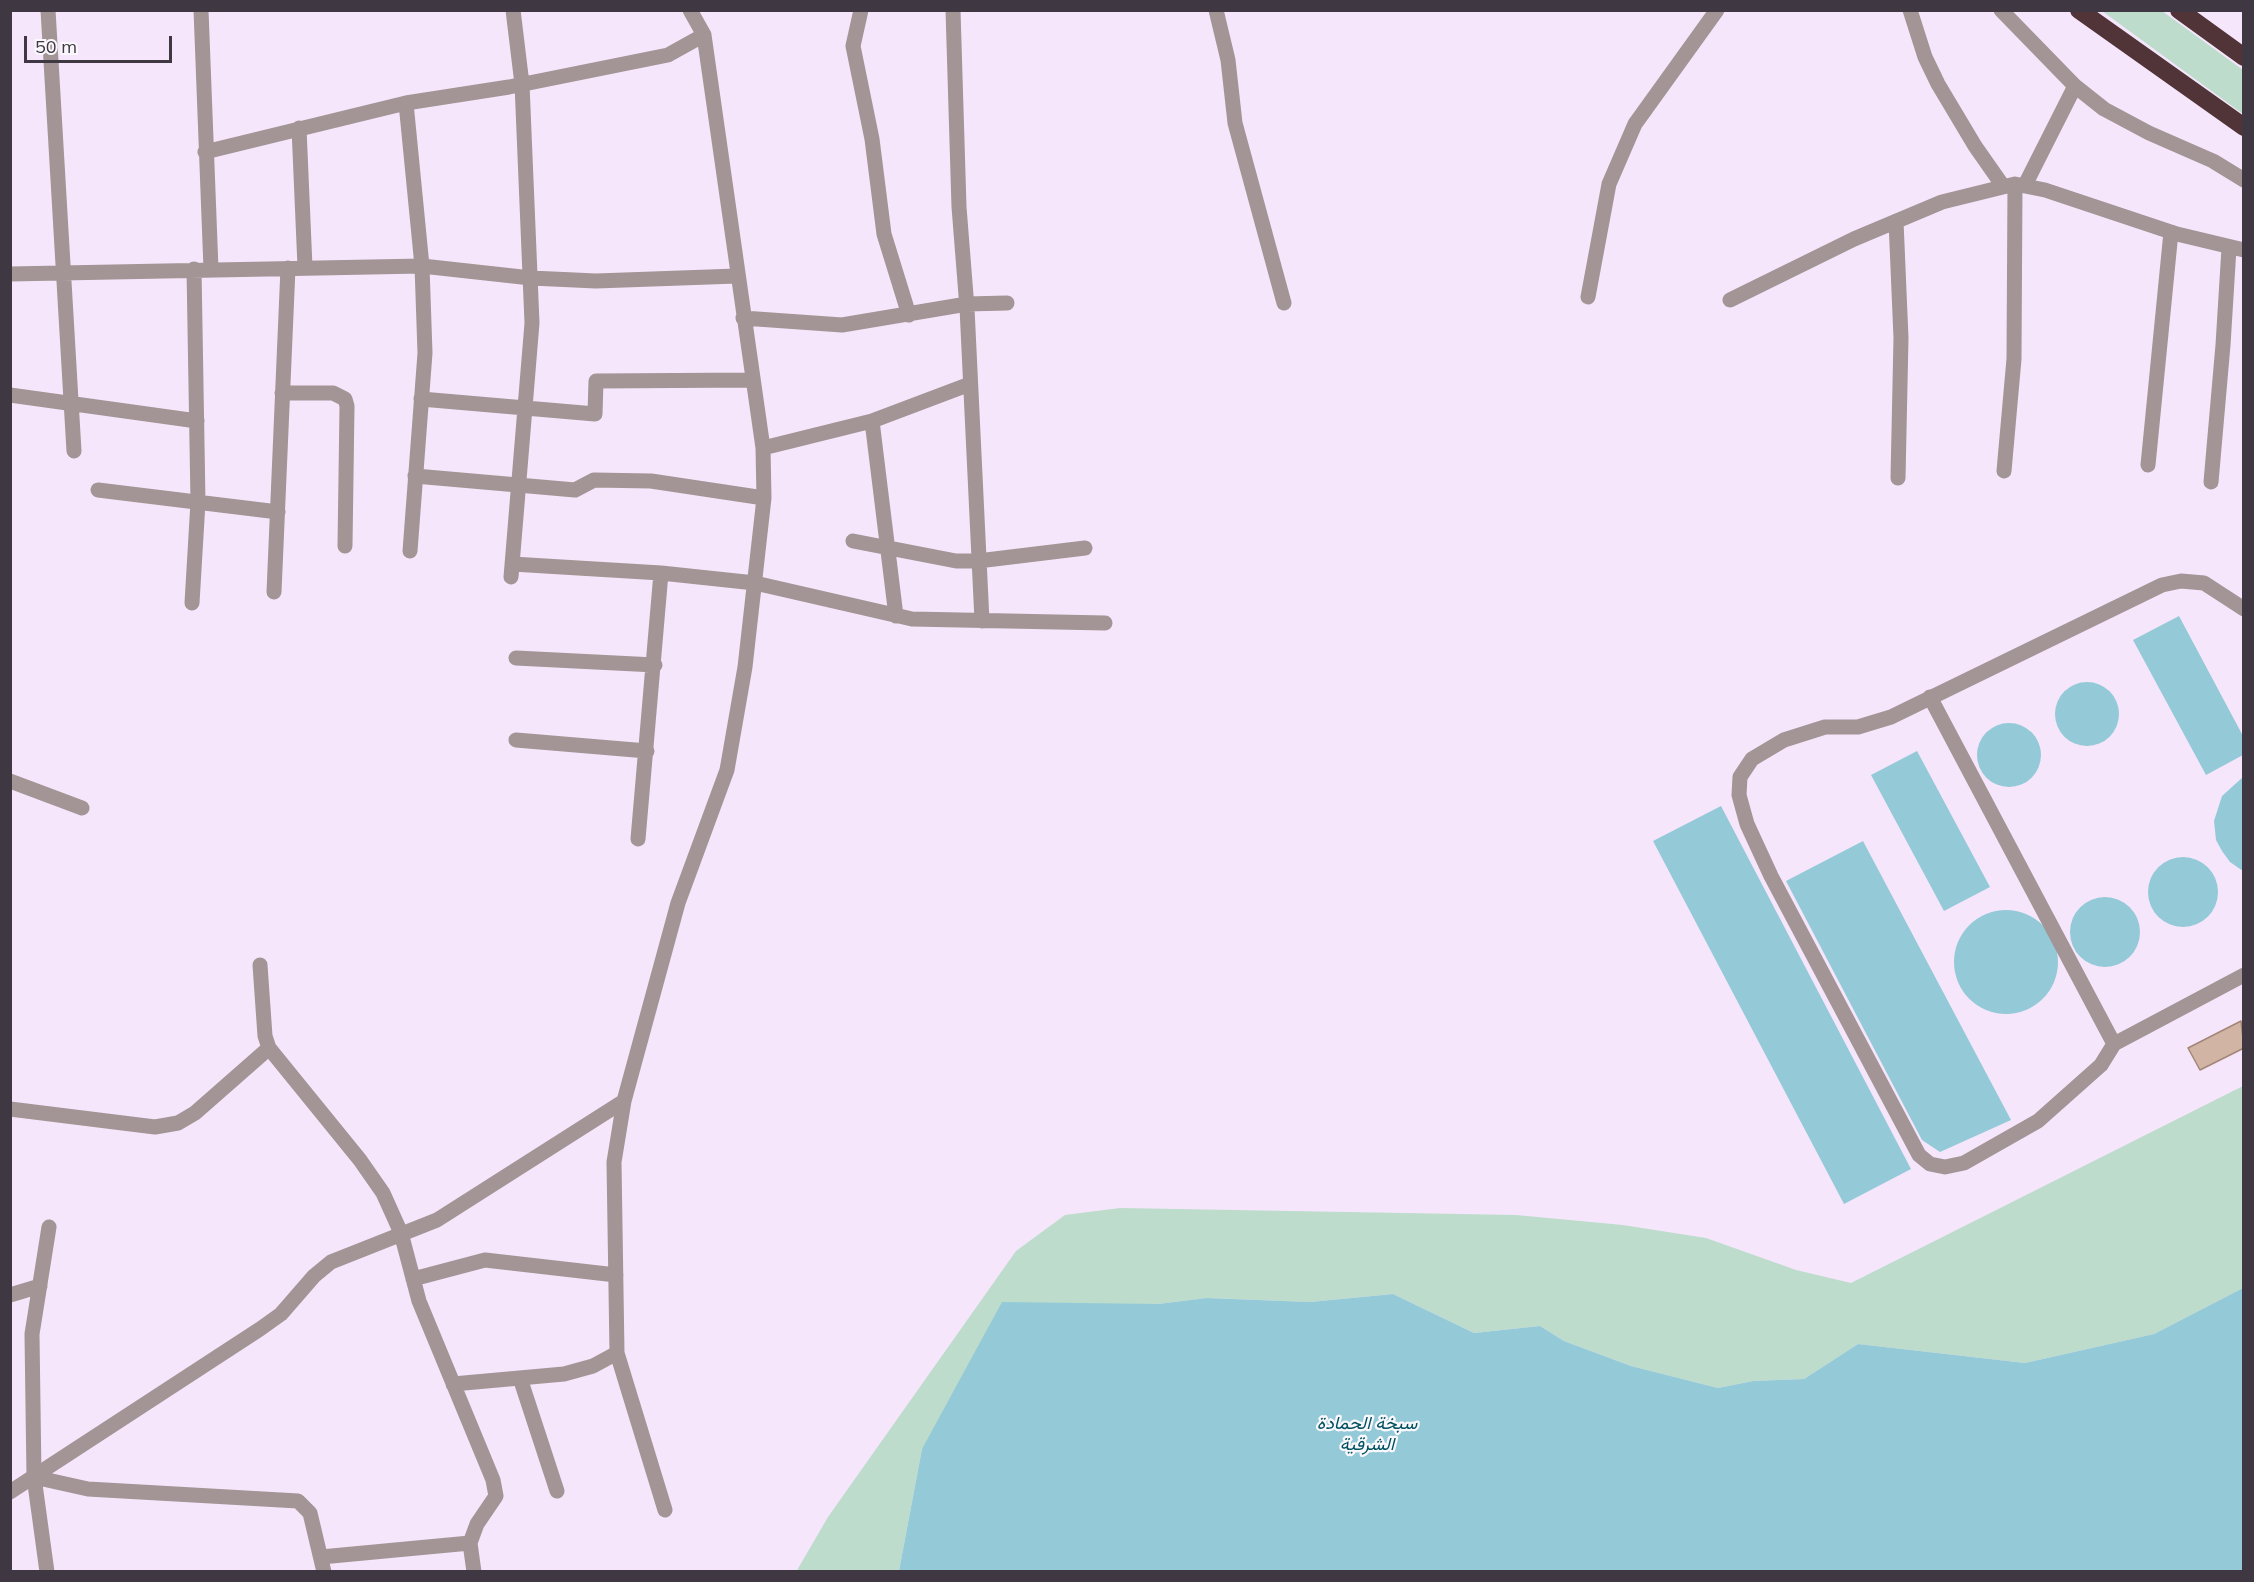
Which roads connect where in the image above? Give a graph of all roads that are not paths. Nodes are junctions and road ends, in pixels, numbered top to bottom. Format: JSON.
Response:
{"nodes":[{"id":1,"x":48,"y":10,"type":"edge"},
{"id":2,"x":201,"y":10,"type":"edge"},
{"id":3,"x":513,"y":10,"type":"edge"},
{"id":4,"x":690,"y":10,"type":"edge"},
{"id":5,"x":861,"y":10,"type":"edge"},
{"id":6,"x":953,"y":10,"type":"edge"},
{"id":7,"x":1216,"y":10,"type":"edge"},
{"id":8,"x":1717,"y":10,"type":"edge"},
{"id":9,"x":1910,"y":10,"type":"edge"},
{"id":10,"x":2001,"y":10,"type":"edge"},
{"id":11,"x":2079,"y":10,"type":"edge"},
{"id":12,"x":2179,"y":10,"type":"edge"},
{"id":13,"x":704,"y":35,"type":"junction"},
{"id":14,"x":2244,"y":57,"type":"edge"},
{"id":15,"x":522,"y":84,"type":"junction"},
{"id":16,"x":2075,"y":86,"type":"junction"},
{"id":17,"x":406,"y":103,"type":"junction"},
{"id":18,"x":299,"y":128,"type":"junction"},
{"id":19,"x":2244,"y":128,"type":"edge"},
{"id":20,"x":206,"y":152,"type":"junction"},
{"id":21,"x":2244,"y":180,"type":"edge"},
{"id":22,"x":2014,"y":185,"type":"junction"},
{"id":23,"x":1896,"y":221,"type":"junction"},
{"id":24,"x":2171,"y":232,"type":"junction"},
{"id":25,"x":2236,"y":249,"type":"edge"},
{"id":26,"x":422,"y":266,"type":"junction"},
{"id":27,"x":304,"y":267,"type":"junction"},
{"id":28,"x":288,"y":268,"type":"junction"},
{"id":29,"x":194,"y":269,"type":"junction"},
{"id":30,"x":211,"y":269,"type":"junction"},
{"id":31,"x":62,"y":273,"type":"junction"},
{"id":32,"x":10,"y":274,"type":"edge"},
{"id":33,"x":737,"y":276,"type":"junction"},
{"id":34,"x":531,"y":278,"type":"junction"},
{"id":35,"x":1588,"y":297,"type":"dead end"},
{"id":36,"x":1730,"y":300,"type":"dead end"},
{"id":37,"x":1007,"y":303,"type":"dead end"},
{"id":38,"x":1284,"y":303,"type":"dead end"},
{"id":39,"x":967,"y":304,"type":"junction"},
{"id":40,"x":909,"y":315,"type":"junction"},
{"id":41,"x":743,"y":318,"type":"junction"},
{"id":42,"x":753,"y":380,"type":"junction"},
{"id":43,"x":970,"y":384,"type":"junction"},
{"id":44,"x":282,"y":393,"type":"junction"},
{"id":45,"x":10,"y":395,"type":"edge"},
{"id":46,"x":421,"y":399,"type":"junction"},
{"id":47,"x":71,"y":402,"type":"junction"},
{"id":48,"x":525,"y":407,"type":"junction"},
{"id":49,"x":197,"y":421,"type":"junction"},
{"id":50,"x":872,"y":421,"type":"junction"},
{"id":51,"x":764,"y":448,"type":"junction"},
{"id":52,"x":74,"y":451,"type":"dead end"},
{"id":53,"x":2148,"y":465,"type":"dead end"},
{"id":54,"x":2004,"y":471,"type":"dead end"},
{"id":55,"x":415,"y":476,"type":"junction"},
{"id":56,"x":1898,"y":478,"type":"dead end"},
{"id":57,"x":2211,"y":482,"type":"dead end"},
{"id":58,"x":519,"y":484,"type":"junction"},
{"id":59,"x":98,"y":490,"type":"dead end"},
{"id":60,"x":764,"y":498,"type":"junction"},
{"id":61,"x":198,"y":502,"type":"junction"},
{"id":62,"x":278,"y":512,"type":"junction"},
{"id":63,"x":853,"y":541,"type":"dead end"},
{"id":64,"x":345,"y":546,"type":"dead end"},
{"id":65,"x":888,"y":548,"type":"junction"},
{"id":66,"x":1085,"y":548,"type":"dead end"},
{"id":67,"x":410,"y":551,"type":"dead end"},
{"id":68,"x":978,"y":561,"type":"junction"},
{"id":69,"x":661,"y":573,"type":"junction"},
{"id":70,"x":755,"y":583,"type":"junction"},
{"id":71,"x":274,"y":592,"type":"dead end"},
{"id":72,"x":192,"y":603,"type":"dead end"},
{"id":73,"x":2244,"y":609,"type":"edge"},
{"id":74,"x":896,"y":616,"type":"junction"},
{"id":75,"x":982,"y":621,"type":"junction"},
{"id":76,"x":1105,"y":623,"type":"dead end"},
{"id":77,"x":516,"y":658,"type":"dead end"},
{"id":78,"x":655,"y":665,"type":"junction"},
{"id":79,"x":1930,"y":698,"type":"junction"},
{"id":80,"x":516,"y":740,"type":"dead end"},
{"id":81,"x":647,"y":751,"type":"junction"},
{"id":82,"x":10,"y":781,"type":"edge"},
{"id":83,"x":82,"y":808,"type":"dead end"},
{"id":84,"x":638,"y":839,"type":"dead end"},
{"id":85,"x":260,"y":965,"type":"dead end"},
{"id":86,"x":2244,"y":975,"type":"edge"},
{"id":87,"x":2114,"y":1044,"type":"junction"},
{"id":88,"x":269,"y":1048,"type":"junction"},
{"id":89,"x":624,"y":1101,"type":"junction"},
{"id":90,"x":10,"y":1110,"type":"edge"},
{"id":91,"x":49,"y":1227,"type":"dead end"},
{"id":92,"x":401,"y":1233,"type":"junction"},
{"id":93,"x":616,"y":1275,"type":"junction"},
{"id":94,"x":413,"y":1279,"type":"junction"},
{"id":95,"x":40,"y":1286,"type":"junction"},
{"id":96,"x":10,"y":1295,"type":"edge"},
{"id":97,"x":617,"y":1353,"type":"junction"},
{"id":98,"x":520,"y":1378,"type":"junction"},
{"id":99,"x":453,"y":1384,"type":"junction"},
{"id":100,"x":34,"y":1477,"type":"junction"},
{"id":101,"x":557,"y":1491,"type":"dead end"},
{"id":102,"x":10,"y":1492,"type":"edge"},
{"id":103,"x":665,"y":1510,"type":"dead end"},
{"id":104,"x":470,"y":1544,"type":"junction"},
{"id":105,"x":322,"y":1564,"type":"edge"},
{"id":106,"x":47,"y":1572,"type":"edge"},
{"id":107,"x":474,"y":1572,"type":"edge"}],
"edges":[{"from":1,"to":31,"type":"street"},
{"from":2,"to":20,"type":"street"},
{"from":3,"to":15,"type":"street"},
{"from":4,"to":13,"type":"street"},
{"from":5,"to":40,"type":"street"},
{"from":6,"to":39,"type":"street"},
{"from":7,"to":38,"type":"street"},
{"from":8,"to":35,"type":"street"},
{"from":9,"to":22,"type":"street"},
{"from":10,"to":16,"type":"street"},
{"from":11,"to":19,"type":"highway"},
{"from":12,"to":14,"type":"highway"},
{"from":13,"to":15,"type":"street"},
{"from":13,"to":33,"type":"street"},
{"from":15,"to":17,"type":"street"},
{"from":15,"to":34,"type":"street"},
{"from":16,"to":21,"type":"street"},
{"from":16,"to":22,"type":"street"},
{"from":17,"to":18,"type":"street"},
{"from":17,"to":26,"type":"street"},
{"from":18,"to":20,"type":"street"},
{"from":18,"to":27,"type":"street"},
{"from":20,"to":30,"type":"street"},
{"from":22,"to":23,"type":"street"},
{"from":22,"to":24,"type":"street"},
{"from":22,"to":54,"type":"street"},
{"from":23,"to":36,"type":"street"},
{"from":23,"to":56,"type":"street"},
{"from":24,"to":25,"type":"street"},
{"from":24,"to":53,"type":"street"},
{"from":25,"to":57,"type":"street"},
{"from":26,"to":27,"type":"street"},
{"from":26,"to":34,"type":"street"},
{"from":26,"to":46,"type":"street"},
{"from":27,"to":28,"type":"street"},
{"from":28,"to":30,"type":"street"},
{"from":28,"to":44,"type":"street"},
{"from":29,"to":30,"type":"street"},
{"from":29,"to":31,"type":"street"},
{"from":29,"to":49,"type":"street"},
{"from":31,"to":32,"type":"street"},
{"from":31,"to":47,"type":"street"},
{"from":33,"to":34,"type":"street"},
{"from":33,"to":41,"type":"street"},
{"from":34,"to":48,"type":"street"},
{"from":37,"to":39,"type":"street"},
{"from":39,"to":40,"type":"street"},
{"from":39,"to":43,"type":"street"},
{"from":40,"to":41,"type":"street"},
{"from":41,"to":42,"type":"street"},
{"from":42,"to":48,"type":"street"},
{"from":42,"to":51,"type":"street"},
{"from":43,"to":50,"type":"street"},
{"from":43,"to":68,"type":"street"},
{"from":44,"to":62,"type":"street"},
{"from":44,"to":64,"type":"street"},
{"from":45,"to":47,"type":"street"},
{"from":46,"to":48,"type":"street"},
{"from":46,"to":55,"type":"street"},
{"from":47,"to":49,"type":"street"},
{"from":47,"to":52,"type":"street"},
{"from":48,"to":58,"type":"street"},
{"from":49,"to":61,"type":"street"},
{"from":50,"to":51,"type":"street"},
{"from":50,"to":65,"type":"street"},
{"from":51,"to":60,"type":"street"},
{"from":55,"to":58,"type":"street"},
{"from":55,"to":67,"type":"street"},
{"from":58,"to":60,"type":"street"},
{"from":58,"to":69,"type":"street"},
{"from":59,"to":61,"type":"street"},
{"from":60,"to":70,"type":"street"},
{"from":61,"to":62,"type":"street"},
{"from":61,"to":72,"type":"street"},
{"from":62,"to":71,"type":"street"},
{"from":63,"to":65,"type":"street"},
{"from":65,"to":68,"type":"street"},
{"from":65,"to":74,"type":"street"},
{"from":66,"to":68,"type":"street"},
{"from":68,"to":75,"type":"street"},
{"from":69,"to":70,"type":"street"},
{"from":69,"to":78,"type":"street"},
{"from":70,"to":74,"type":"street"},
{"from":70,"to":89,"type":"street"},
{"from":73,"to":79,"type":"street"},
{"from":74,"to":75,"type":"street"},
{"from":75,"to":76,"type":"street"},
{"from":77,"to":78,"type":"street"},
{"from":78,"to":81,"type":"street"},
{"from":79,"to":87,"type":"street"},
{"from":79,"to":87,"type":"street"},
{"from":80,"to":81,"type":"street"},
{"from":81,"to":84,"type":"street"},
{"from":82,"to":83,"type":"street"},
{"from":85,"to":88,"type":"street"},
{"from":86,"to":87,"type":"street"},
{"from":88,"to":90,"type":"street"},
{"from":88,"to":92,"type":"street"},
{"from":89,"to":92,"type":"street"},
{"from":89,"to":93,"type":"street"},
{"from":91,"to":95,"type":"street"},
{"from":92,"to":94,"type":"street"},
{"from":92,"to":100,"type":"street"},
{"from":93,"to":94,"type":"street"},
{"from":93,"to":97,"type":"street"},
{"from":94,"to":99,"type":"street"},
{"from":95,"to":96,"type":"street"},
{"from":95,"to":100,"type":"street"},
{"from":97,"to":98,"type":"street"},
{"from":97,"to":103,"type":"street"},
{"from":98,"to":99,"type":"street"},
{"from":98,"to":101,"type":"street"},
{"from":99,"to":104,"type":"street"},
{"from":100,"to":102,"type":"street"},
{"from":100,"to":105,"type":"street"},
{"from":100,"to":106,"type":"street"},
{"from":104,"to":105,"type":"street"},
{"from":104,"to":107,"type":"street"}]}
